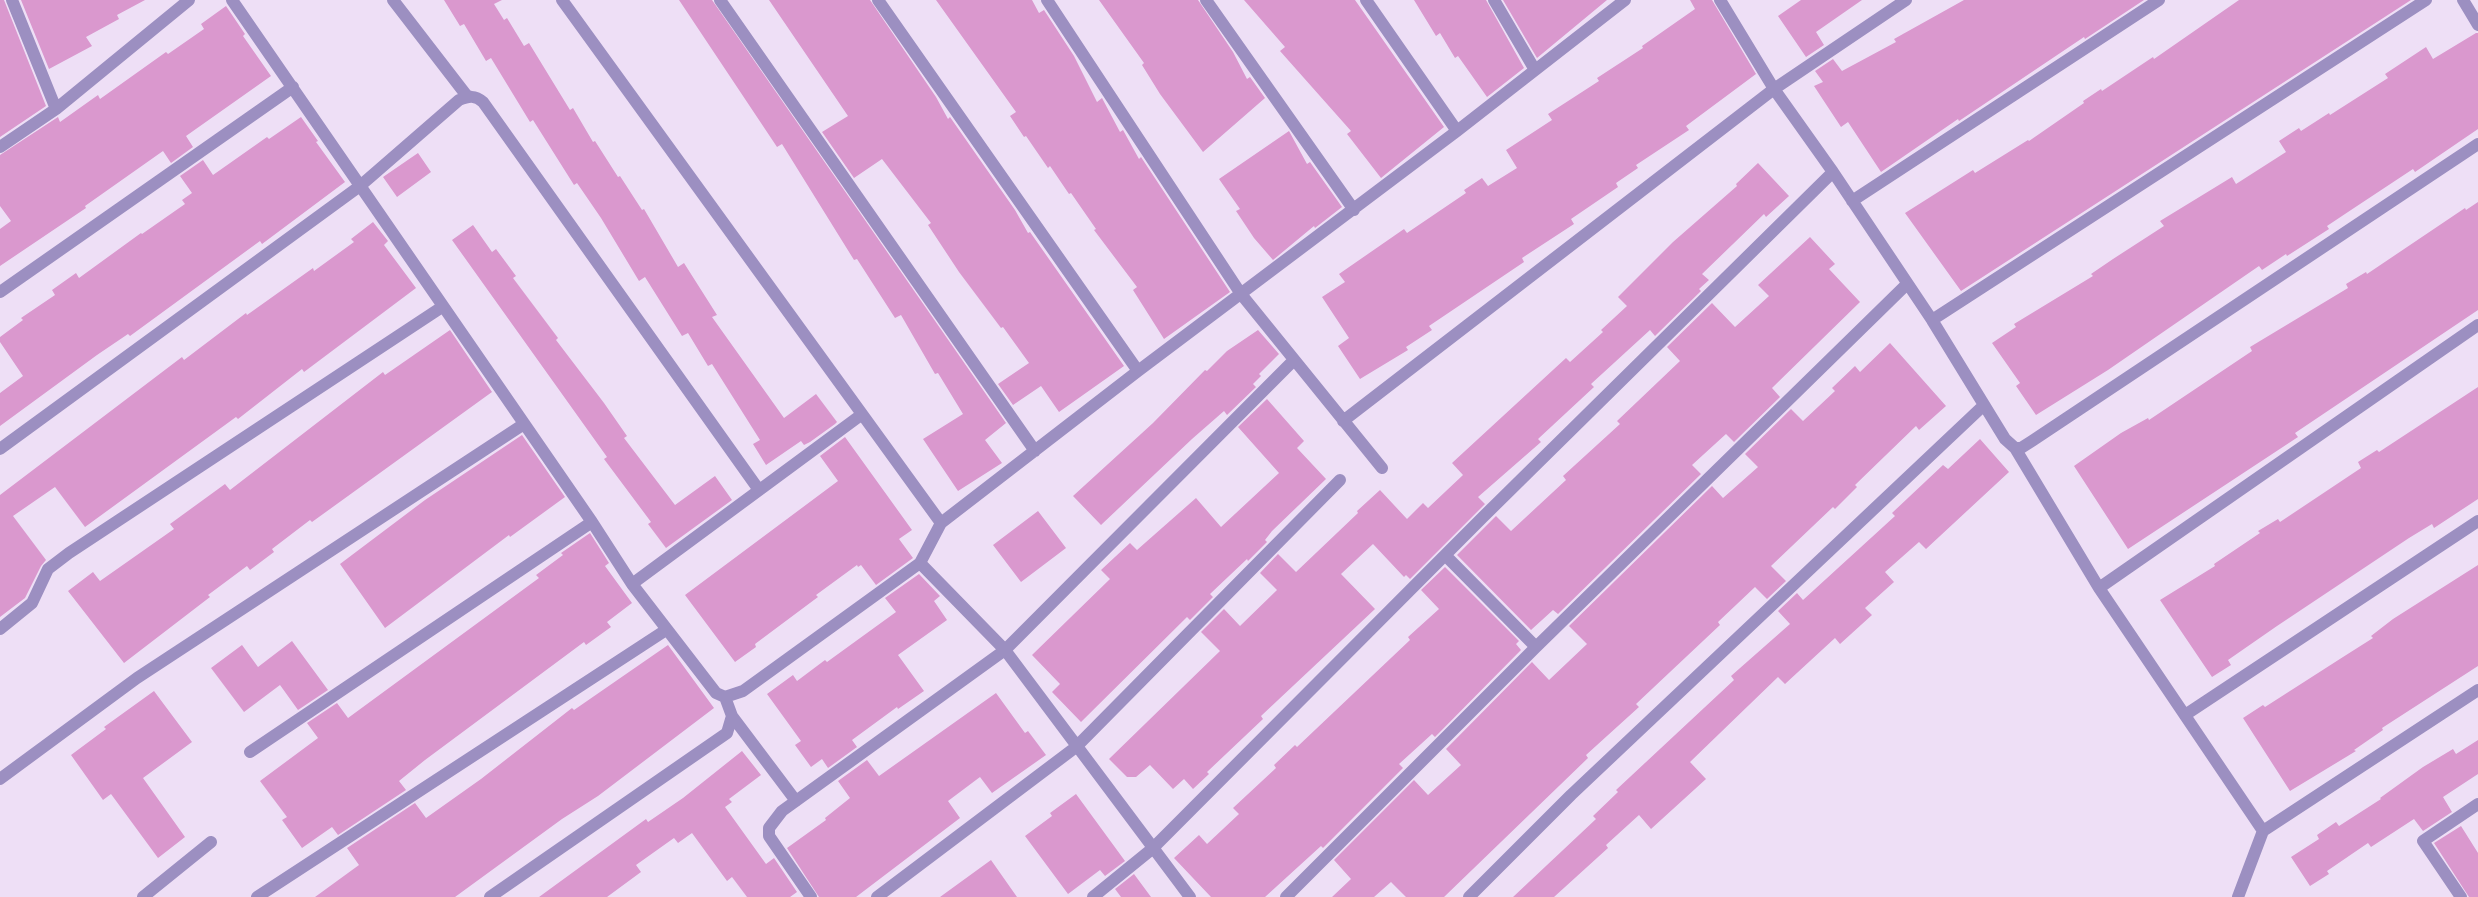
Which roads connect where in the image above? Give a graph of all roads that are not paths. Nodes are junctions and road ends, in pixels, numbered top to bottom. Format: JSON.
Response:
{"nodes":[{"id":1,"x":12,"y":0,"type":"edge"},
{"id":2,"x":189,"y":0,"type":"edge"},
{"id":3,"x":232,"y":0,"type":"edge"},
{"id":4,"x":393,"y":0,"type":"edge"},
{"id":5,"x":562,"y":0,"type":"edge"},
{"id":6,"x":720,"y":0,"type":"edge"},
{"id":7,"x":878,"y":0,"type":"edge"},
{"id":8,"x":1047,"y":0,"type":"edge"},
{"id":9,"x":1206,"y":0,"type":"edge"},
{"id":10,"x":1366,"y":0,"type":"edge"},
{"id":11,"x":1494,"y":0,"type":"edge"},
{"id":12,"x":1625,"y":0,"type":"edge"},
{"id":13,"x":1720,"y":0,"type":"edge"},
{"id":14,"x":1906,"y":0,"type":"edge"},
{"id":15,"x":2159,"y":0,"type":"edge"},
{"id":16,"x":2426,"y":0,"type":"edge"},
{"id":17,"x":2463,"y":0,"type":"edge"},
{"id":18,"x":2478,"y":25,"type":"edge"},
{"id":19,"x":1535,"y":70,"type":"junction"},
{"id":20,"x":293,"y":88,"type":"junction"},
{"id":21,"x":1774,"y":89,"type":"junction"},
{"id":22,"x":467,"y":96,"type":"junction"},
{"id":23,"x":56,"y":109,"type":"junction"},
{"id":24,"x":1457,"y":132,"type":"junction"},
{"id":25,"x":2478,"y":144,"type":"edge"},
{"id":26,"x":0,"y":147,"type":"edge"},
{"id":27,"x":1833,"y":172,"type":"junction"},
{"id":28,"x":360,"y":186,"type":"junction"},
{"id":29,"x":1852,"y":201,"type":"junction"},
{"id":30,"x":1354,"y":210,"type":"junction"},
{"id":31,"x":1908,"y":284,"type":"junction"},
{"id":32,"x":0,"y":292,"type":"edge"},
{"id":33,"x":1241,"y":294,"type":"junction"},
{"id":34,"x":442,"y":307,"type":"junction"},
{"id":35,"x":1932,"y":320,"type":"junction"},
{"id":36,"x":2478,"y":325,"type":"edge"},
{"id":37,"x":1294,"y":360,"type":"junction"},
{"id":38,"x":1138,"y":371,"type":"junction"},
{"id":39,"x":1983,"y":406,"type":"junction"},
{"id":40,"x":861,"y":415,"type":"junction"},
{"id":41,"x":1344,"y":421,"type":"junction"},
{"id":42,"x":524,"y":424,"type":"junction"},
{"id":43,"x":2015,"y":448,"type":"junction"},
{"id":44,"x":0,"y":449,"type":"edge"},
{"id":45,"x":1035,"y":451,"type":"junction"},
{"id":46,"x":1382,"y":468,"type":"dead end"},
{"id":47,"x":1340,"y":480,"type":"dead end"},
{"id":48,"x":758,"y":490,"type":"junction"},
{"id":49,"x":2478,"y":521,"type":"edge"},
{"id":50,"x":592,"y":522,"type":"junction"},
{"id":51,"x":940,"y":523,"type":"junction"},
{"id":52,"x":1445,"y":555,"type":"junction"},
{"id":53,"x":920,"y":564,"type":"junction"},
{"id":54,"x":632,"y":584,"type":"junction"},
{"id":55,"x":2098,"y":588,"type":"junction"},
{"id":56,"x":0,"y":629,"type":"edge"},
{"id":57,"x":666,"y":630,"type":"junction"},
{"id":58,"x":1536,"y":647,"type":"junction"},
{"id":59,"x":1005,"y":650,"type":"junction"},
{"id":60,"x":2478,"y":690,"type":"edge"},
{"id":61,"x":725,"y":697,"type":"junction"},
{"id":62,"x":2185,"y":715,"type":"junction"},
{"id":63,"x":732,"y":716,"type":"junction"},
{"id":64,"x":1076,"y":746,"type":"junction"},
{"id":65,"x":250,"y":752,"type":"dead end"},
{"id":66,"x":0,"y":779,"type":"edge"},
{"id":67,"x":796,"y":801,"type":"junction"},
{"id":68,"x":2478,"y":804,"type":"edge"},
{"id":69,"x":2263,"y":831,"type":"junction"},
{"id":70,"x":211,"y":842,"type":"dead end"},
{"id":71,"x":1152,"y":849,"type":"junction"},
{"id":72,"x":142,"y":897,"type":"edge"},
{"id":73,"x":257,"y":897,"type":"edge"},
{"id":74,"x":490,"y":897,"type":"edge"},
{"id":75,"x":811,"y":897,"type":"edge"},
{"id":76,"x":877,"y":897,"type":"edge"},
{"id":77,"x":1093,"y":897,"type":"edge"},
{"id":78,"x":1190,"y":897,"type":"edge"},
{"id":79,"x":1286,"y":897,"type":"edge"},
{"id":80,"x":1469,"y":897,"type":"edge"},
{"id":81,"x":2238,"y":897,"type":"edge"},
{"id":82,"x":2461,"y":897,"type":"edge"}],
"edges":[{"from":1,"to":23,"type":"street"},
{"from":2,"to":23,"type":"street"},
{"from":3,"to":20,"type":"street"},
{"from":4,"to":22,"type":"street"},
{"from":5,"to":40,"type":"street"},
{"from":6,"to":45,"type":"street"},
{"from":7,"to":38,"type":"street"},
{"from":8,"to":33,"type":"street"},
{"from":9,"to":30,"type":"street"},
{"from":10,"to":24,"type":"street"},
{"from":11,"to":19,"type":"street"},
{"from":12,"to":19,"type":"street"},
{"from":13,"to":21,"type":"street"},
{"from":14,"to":21,"type":"street"},
{"from":15,"to":29,"type":"street"},
{"from":16,"to":35,"type":"street"},
{"from":17,"to":18,"type":"street"},
{"from":19,"to":24,"type":"street"},
{"from":20,"to":28,"type":"street"},
{"from":20,"to":32,"type":"street"},
{"from":21,"to":27,"type":"street"},
{"from":21,"to":41,"type":"street"},
{"from":22,"to":28,"type":"street"},
{"from":22,"to":48,"type":"street"},
{"from":23,"to":26,"type":"street"},
{"from":24,"to":30,"type":"street"},
{"from":25,"to":43,"type":"street"},
{"from":27,"to":29,"type":"street"},
{"from":27,"to":52,"type":"street"},
{"from":28,"to":34,"type":"street"},
{"from":28,"to":44,"type":"street"},
{"from":29,"to":31,"type":"street"},
{"from":30,"to":33,"type":"street"},
{"from":31,"to":35,"type":"street"},
{"from":31,"to":58,"type":"street"},
{"from":33,"to":37,"type":"street"},
{"from":33,"to":38,"type":"street"},
{"from":34,"to":42,"type":"street"},
{"from":34,"to":56,"type":"street"},
{"from":35,"to":39,"type":"street"},
{"from":36,"to":55,"type":"street"},
{"from":37,"to":41,"type":"street"},
{"from":37,"to":59,"type":"street"},
{"from":38,"to":45,"type":"street"},
{"from":39,"to":43,"type":"street"},
{"from":39,"to":80,"type":"street"},
{"from":40,"to":48,"type":"street"},
{"from":40,"to":51,"type":"street"},
{"from":41,"to":46,"type":"street"},
{"from":42,"to":50,"type":"street"},
{"from":42,"to":66,"type":"street"},
{"from":43,"to":55,"type":"street"},
{"from":45,"to":51,"type":"street"},
{"from":47,"to":64,"type":"street"},
{"from":48,"to":54,"type":"street"},
{"from":49,"to":62,"type":"street"},
{"from":50,"to":54,"type":"street"},
{"from":50,"to":65,"type":"street"},
{"from":51,"to":53,"type":"street"},
{"from":52,"to":58,"type":"street"},
{"from":52,"to":71,"type":"street"},
{"from":53,"to":59,"type":"street"},
{"from":53,"to":61,"type":"street"},
{"from":54,"to":57,"type":"street"},
{"from":55,"to":62,"type":"street"},
{"from":57,"to":61,"type":"street"},
{"from":57,"to":73,"type":"street"},
{"from":58,"to":79,"type":"street"},
{"from":59,"to":64,"type":"street"},
{"from":59,"to":67,"type":"street"},
{"from":60,"to":69,"type":"street"},
{"from":61,"to":63,"type":"street"},
{"from":62,"to":69,"type":"street"},
{"from":63,"to":67,"type":"street"},
{"from":63,"to":74,"type":"street"},
{"from":64,"to":71,"type":"street"},
{"from":64,"to":76,"type":"street"},
{"from":67,"to":75,"type":"street"},
{"from":68,"to":82,"type":"street"},
{"from":69,"to":81,"type":"street"},
{"from":70,"to":72,"type":"street"},
{"from":71,"to":77,"type":"street"},
{"from":71,"to":78,"type":"street"}]}
